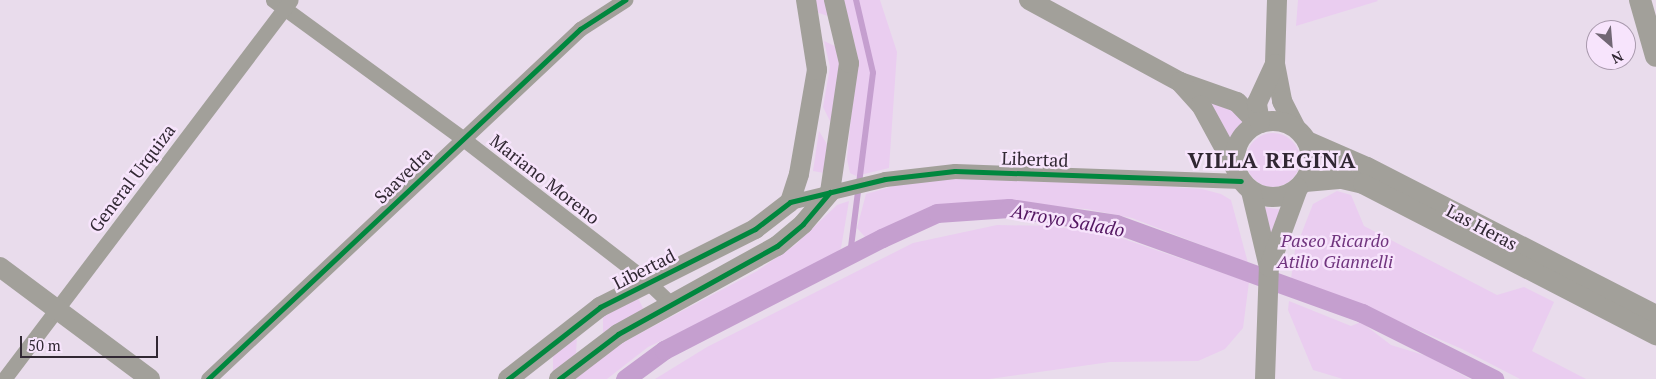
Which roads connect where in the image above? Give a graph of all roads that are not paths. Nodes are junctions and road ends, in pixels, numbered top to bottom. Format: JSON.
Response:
{"nodes":[{"id":1,"x":625,"y":0,"type":"edge"},
{"id":2,"x":806,"y":0,"type":"edge"},
{"id":3,"x":834,"y":0,"type":"edge"},
{"id":4,"x":1028,"y":0,"type":"edge"},
{"id":5,"x":1277,"y":0,"type":"edge"},
{"id":6,"x":1640,"y":0,"type":"edge"},
{"id":7,"x":283,"y":3,"type":"edge"},
{"id":8,"x":1656,"y":56,"type":"edge"},
{"id":9,"x":1275,"y":64,"type":"junction"},
{"id":10,"x":1180,"y":82,"type":"junction"},
{"id":11,"x":1259,"y":124,"type":"junction"},
{"id":12,"x":1301,"y":134,"type":"junction"},
{"id":13,"x":462,"y":138,"type":"junction"},
{"id":14,"x":1243,"y":181,"type":"junction"},
{"id":15,"x":1302,"y":185,"type":"junction"},
{"id":16,"x":838,"y":190,"type":"junction"},
{"id":17,"x":790,"y":202,"type":"junction"},
{"id":18,"x":0,"y":267,"type":"edge"},
{"id":19,"x":1269,"y":267,"type":"junction"},
{"id":20,"x":647,"y":281,"type":"junction"},
{"id":21,"x":670,"y":303,"type":"junction"},
{"id":22,"x":57,"y":308,"type":"junction"},
{"id":23,"x":1656,"y":315,"type":"edge"},
{"id":24,"x":1656,"y":335,"type":"edge"},
{"id":25,"x":4,"y":379,"type":"edge"},
{"id":26,"x":150,"y":379,"type":"edge"},
{"id":27,"x":208,"y":379,"type":"edge"},
{"id":28,"x":508,"y":379,"type":"edge"},
{"id":29,"x":559,"y":379,"type":"edge"},
{"id":30,"x":1265,"y":379,"type":"edge"}],
"edges":[{"from":1,"to":13,"type":"street","name":"Saavedra"},
{"from":2,"to":17,"type":"street"},
{"from":3,"to":16,"type":"street"},
{"from":4,"to":10,"type":"street"},
{"from":5,"to":9,"type":"street"},
{"from":6,"to":8,"type":"main road"},
{"from":7,"to":13,"type":"street","name":"Mariano Moreno"},
{"from":7,"to":22,"type":"street","name":"General Urquiza"},
{"from":9,"to":11,"type":"street"},
{"from":9,"to":12,"type":"street"},
{"from":10,"to":11,"type":"street"},
{"from":10,"to":14,"type":"street"},
{"from":11,"to":12,"type":"street"},
{"from":11,"to":14,"type":"street"},
{"from":12,"to":15,"type":"street"},
{"from":12,"to":23,"type":"street","name":"Las Heras"},
{"from":13,"to":20,"type":"street","name":"Mariano Moreno"},
{"from":13,"to":27,"type":"street","name":"Saavedra"},
{"from":14,"to":15,"type":"street"},
{"from":14,"to":16,"type":"street","name":"Libertad"},
{"from":14,"to":19,"type":"street"},
{"from":15,"to":19,"type":"street"},
{"from":15,"to":24,"type":"street","name":"Las Heras"},
{"from":16,"to":17,"type":"street","name":"Libertad"},
{"from":16,"to":21,"type":"street"},
{"from":17,"to":20,"type":"street","name":"Libertad"},
{"from":18,"to":22,"type":"street"},
{"from":19,"to":30,"type":"street"},
{"from":20,"to":21,"type":"street","name":"Mariano Moreno"},
{"from":20,"to":28,"type":"street","name":"Libertad"},
{"from":21,"to":29,"type":"street"},
{"from":22,"to":25,"type":"street","name":"General Urquiza"},
{"from":22,"to":26,"type":"street"}]}
